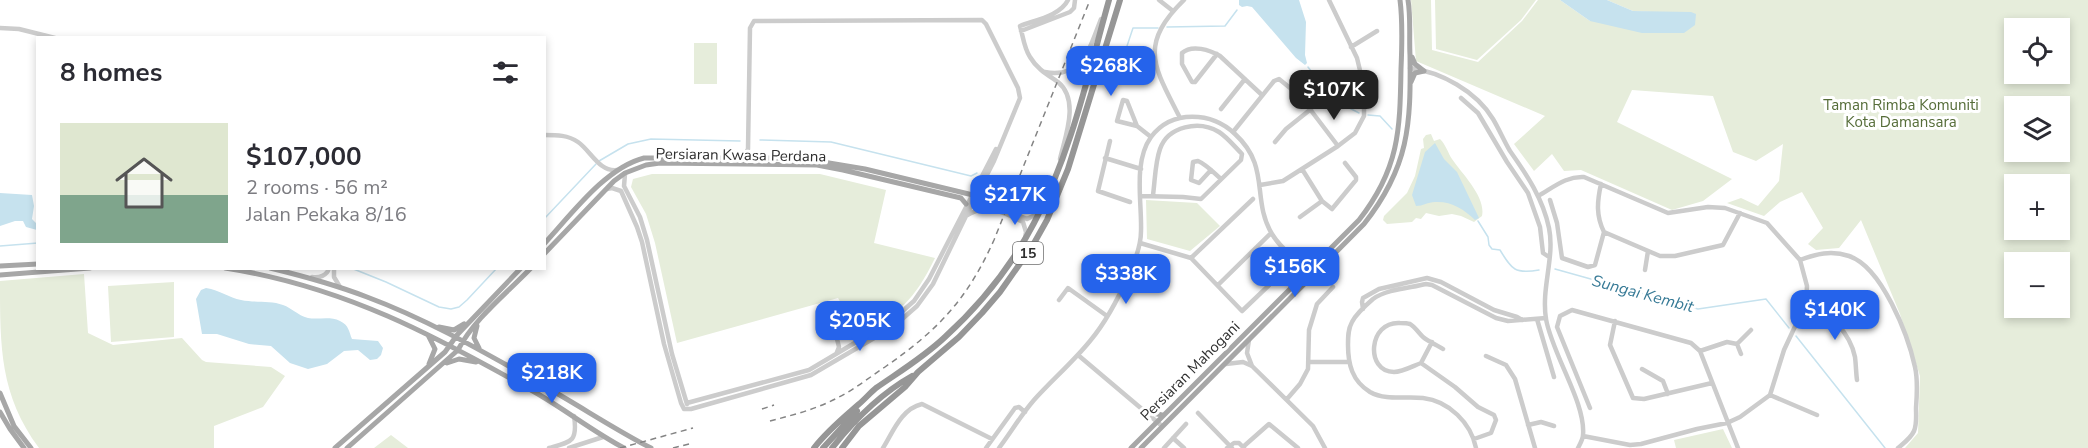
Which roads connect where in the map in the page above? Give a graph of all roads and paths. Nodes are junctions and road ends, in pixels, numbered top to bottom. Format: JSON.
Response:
{"nodes":[{"id":1,"x":1068,"y":0,"type":"edge"},
{"id":2,"x":1075,"y":0,"type":"edge"},
{"id":3,"x":1109,"y":0,"type":"edge"},
{"id":4,"x":1120,"y":0,"type":"edge"},
{"id":5,"x":1159,"y":0,"type":"edge"},
{"id":6,"x":1184,"y":0,"type":"edge"},
{"id":7,"x":1329,"y":0,"type":"edge"},
{"id":8,"x":1400,"y":0,"type":"edge"},
{"id":9,"x":1407,"y":0,"type":"edge"},
{"id":10,"x":1173,"y":11,"type":"junction"},
{"id":11,"x":0,"y":28,"type":"edge"},
{"id":12,"x":1020,"y":28,"type":"junction"},
{"id":13,"x":1377,"y":31,"type":"dead end"},
{"id":14,"x":1402,"y":35,"type":"junction"},
{"id":15,"x":47,"y":36,"type":"edge"},
{"id":16,"x":1351,"y":47,"type":"junction"},
{"id":17,"x":1410,"y":50,"type":"junction"},
{"id":18,"x":1217,"y":54,"type":"junction"},
{"id":19,"x":1410,"y":68,"type":"junction"},
{"id":20,"x":1042,"y":71,"type":"junction"},
{"id":21,"x":1424,"y":71,"type":"junction"},
{"id":22,"x":1245,"y":79,"type":"junction"},
{"id":23,"x":1410,"y":87,"type":"junction"},
{"id":24,"x":1262,"y":94,"type":"junction"},
{"id":25,"x":1461,"y":98,"type":"dead end"},
{"id":26,"x":1221,"y":109,"type":"dead end"},
{"id":27,"x":1311,"y":110,"type":"junction"},
{"id":28,"x":1400,"y":116,"type":"junction"},
{"id":29,"x":1180,"y":118,"type":"junction"},
{"id":30,"x":1137,"y":126,"type":"junction"},
{"id":31,"x":1498,"y":129,"type":"junction"},
{"id":32,"x":1233,"y":132,"type":"junction"},
{"id":33,"x":1491,"y":133,"type":"junction"},
{"id":34,"x":546,"y":135,"type":"edge"},
{"id":35,"x":1151,"y":137,"type":"junction"},
{"id":36,"x":1110,"y":141,"type":"dead end"},
{"id":37,"x":1275,"y":142,"type":"dead end"},
{"id":38,"x":1338,"y":146,"type":"junction"},
{"id":39,"x":748,"y":149,"type":"junction"},
{"id":40,"x":1105,"y":158,"type":"junction"},
{"id":41,"x":739,"y":159,"type":"junction"},
{"id":42,"x":756,"y":159,"type":"junction"},
{"id":43,"x":1345,"y":163,"type":"dead end"},
{"id":44,"x":604,"y":168,"type":"junction"},
{"id":45,"x":1141,"y":169,"type":"junction"},
{"id":46,"x":1302,"y":169,"type":"junction"},
{"id":47,"x":1211,"y":170,"type":"junction"},
{"id":48,"x":622,"y":171,"type":"junction"},
{"id":49,"x":1056,"y":173,"type":"junction"},
{"id":50,"x":1221,"y":179,"type":"junction"},
{"id":51,"x":1601,"y":184,"type":"junction"},
{"id":52,"x":1260,"y":185,"type":"junction"},
{"id":53,"x":597,"y":188,"type":"junction"},
{"id":54,"x":605,"y":190,"type":"junction"},
{"id":55,"x":975,"y":195,"type":"junction"},
{"id":56,"x":1154,"y":195,"type":"junction"},
{"id":57,"x":1140,"y":196,"type":"junction"},
{"id":58,"x":1539,"y":196,"type":"junction"},
{"id":59,"x":1253,"y":198,"type":"dead end"},
{"id":60,"x":1323,"y":201,"type":"junction"},
{"id":61,"x":1550,"y":201,"type":"dead end"},
{"id":62,"x":1130,"y":202,"type":"dead end"},
{"id":63,"x":969,"y":204,"type":"junction"},
{"id":64,"x":1043,"y":206,"type":"junction"},
{"id":65,"x":980,"y":209,"type":"junction"},
{"id":66,"x":1740,"y":213,"type":"junction"},
{"id":67,"x":966,"y":216,"type":"junction"},
{"id":68,"x":1300,"y":218,"type":"dead end"},
{"id":69,"x":1604,"y":232,"type":"junction"},
{"id":70,"x":1271,"y":233,"type":"junction"},
{"id":71,"x":1024,"y":240,"type":"junction"},
{"id":72,"x":546,"y":242,"type":"edge"},
{"id":73,"x":1140,"y":243,"type":"junction"},
{"id":74,"x":1648,"y":251,"type":"junction"},
{"id":75,"x":546,"y":252,"type":"edge"},
{"id":76,"x":1549,"y":257,"type":"junction"},
{"id":77,"x":1191,"y":258,"type":"junction"},
{"id":78,"x":1317,"y":260,"type":"junction"},
{"id":79,"x":1800,"y":260,"type":"junction"},
{"id":80,"x":1297,"y":261,"type":"junction"},
{"id":81,"x":36,"y":264,"type":"edge"},
{"id":82,"x":0,"y":266,"type":"edge"},
{"id":83,"x":1287,"y":268,"type":"dead end"},
{"id":84,"x":64,"y":270,"type":"edge"},
{"id":85,"x":237,"y":270,"type":"edge"},
{"id":86,"x":278,"y":270,"type":"edge"},
{"id":87,"x":331,"y":270,"type":"edge"},
{"id":88,"x":519,"y":270,"type":"edge"},
{"id":89,"x":529,"y":270,"type":"edge"},
{"id":90,"x":1307,"y":270,"type":"junction"},
{"id":91,"x":1645,"y":270,"type":"dead end"},
{"id":92,"x":0,"y":275,"type":"edge"},
{"id":93,"x":1312,"y":276,"type":"junction"},
{"id":94,"x":305,"y":277,"type":"junction"},
{"id":95,"x":1295,"y":282,"type":"junction"},
{"id":96,"x":1218,"y":285,"type":"junction"},
{"id":97,"x":1333,"y":286,"type":"dead end"},
{"id":98,"x":340,"y":287,"type":"junction"},
{"id":99,"x":1059,"y":300,"type":"dead end"},
{"id":100,"x":1806,"y":303,"type":"junction"},
{"id":101,"x":1107,"y":316,"type":"junction"},
{"id":102,"x":472,"y":318,"type":"junction"},
{"id":103,"x":1546,"y":318,"type":"junction"},
{"id":104,"x":1537,"y":319,"type":"junction"},
{"id":105,"x":1615,"y":321,"type":"junction"},
{"id":106,"x":479,"y":322,"type":"junction"},
{"id":107,"x":833,"y":323,"type":"dead end"},
{"id":108,"x":432,"y":326,"type":"junction"},
{"id":109,"x":1751,"y":330,"type":"dead end"},
{"id":110,"x":427,"y":334,"type":"junction"},
{"id":111,"x":455,"y":338,"type":"junction"},
{"id":112,"x":1249,"y":339,"type":"junction"},
{"id":113,"x":462,"y":341,"type":"junction"},
{"id":114,"x":1432,"y":342,"type":"junction"},
{"id":115,"x":667,"y":343,"type":"junction"},
{"id":116,"x":1737,"y":344,"type":"junction"},
{"id":117,"x":450,"y":346,"type":"junction"},
{"id":118,"x":839,"y":347,"type":"junction"},
{"id":119,"x":846,"y":348,"type":"junction"},
{"id":120,"x":1443,"y":349,"type":"dead end"},
{"id":121,"x":458,"y":350,"type":"junction"},
{"id":122,"x":1700,"y":351,"type":"junction"},
{"id":123,"x":836,"y":354,"type":"junction"},
{"id":124,"x":1741,"y":354,"type":"dead end"},
{"id":125,"x":488,"y":355,"type":"junction"},
{"id":126,"x":1078,"y":355,"type":"junction"},
{"id":127,"x":1486,"y":356,"type":"dead end"},
{"id":128,"x":1310,"y":362,"type":"junction"},
{"id":129,"x":1348,"y":362,"type":"junction"},
{"id":130,"x":1421,"y":363,"type":"junction"},
{"id":131,"x":483,"y":364,"type":"junction"},
{"id":132,"x":1224,"y":364,"type":"junction"},
{"id":133,"x":441,"y":366,"type":"junction"},
{"id":134,"x":1252,"y":366,"type":"junction"},
{"id":135,"x":427,"y":368,"type":"junction"},
{"id":136,"x":1642,"y":369,"type":"dead end"},
{"id":137,"x":918,"y":372,"type":"junction"},
{"id":138,"x":1554,"y":377,"type":"dead end"},
{"id":139,"x":1857,"y":381,"type":"dead end"},
{"id":140,"x":887,"y":382,"type":"junction"},
{"id":141,"x":1712,"y":383,"type":"junction"},
{"id":142,"x":0,"y":393,"type":"edge"},
{"id":143,"x":1668,"y":394,"type":"junction"},
{"id":144,"x":1770,"y":395,"type":"junction"},
{"id":145,"x":1287,"y":399,"type":"junction"},
{"id":146,"x":687,"y":403,"type":"junction"},
{"id":147,"x":1590,"y":408,"type":"dead end"},
{"id":148,"x":684,"y":409,"type":"junction"},
{"id":149,"x":0,"y":412,"type":"edge"},
{"id":150,"x":1025,"y":412,"type":"junction"},
{"id":151,"x":1146,"y":413,"type":"junction"},
{"id":152,"x":1198,"y":413,"type":"dead end"},
{"id":153,"x":1162,"y":415,"type":"junction"},
{"id":154,"x":1817,"y":415,"type":"dead end"},
{"id":155,"x":574,"y":416,"type":"junction"},
{"id":156,"x":1156,"y":421,"type":"junction"},
{"id":157,"x":1727,"y":423,"type":"junction"},
{"id":158,"x":1186,"y":424,"type":"dead end"},
{"id":159,"x":1528,"y":425,"type":"junction"},
{"id":160,"x":1162,"y":426,"type":"junction"},
{"id":161,"x":1554,"y":426,"type":"dead end"},
{"id":162,"x":1148,"y":430,"type":"junction"},
{"id":163,"x":603,"y":436,"type":"junction"},
{"id":164,"x":1586,"y":437,"type":"junction"},
{"id":165,"x":1173,"y":438,"type":"junction"},
{"id":166,"x":992,"y":439,"type":"junction"},
{"id":167,"x":1474,"y":439,"type":"junction"},
{"id":168,"x":1230,"y":447,"type":"edge"},
{"id":169,"x":24,"y":448,"type":"edge"},
{"id":170,"x":31,"y":448,"type":"edge"},
{"id":171,"x":335,"y":448,"type":"edge"},
{"id":172,"x":347,"y":448,"type":"edge"},
{"id":173,"x":549,"y":448,"type":"edge"},
{"id":174,"x":569,"y":448,"type":"edge"},
{"id":175,"x":624,"y":448,"type":"edge"},
{"id":176,"x":651,"y":448,"type":"edge"},
{"id":177,"x":814,"y":448,"type":"edge"},
{"id":178,"x":823,"y":448,"type":"edge"},
{"id":179,"x":832,"y":448,"type":"edge"},
{"id":180,"x":842,"y":448,"type":"edge"},
{"id":181,"x":883,"y":448,"type":"edge"},
{"id":182,"x":986,"y":448,"type":"edge"},
{"id":183,"x":999,"y":448,"type":"edge"},
{"id":184,"x":1131,"y":448,"type":"edge"},
{"id":185,"x":1141,"y":448,"type":"edge"},
{"id":186,"x":1164,"y":448,"type":"edge"},
{"id":187,"x":1184,"y":448,"type":"edge"},
{"id":188,"x":1244,"y":448,"type":"edge"},
{"id":189,"x":1298,"y":448,"type":"edge"},
{"id":190,"x":1325,"y":448,"type":"edge"},
{"id":191,"x":1476,"y":448,"type":"edge"},
{"id":192,"x":1535,"y":448,"type":"edge"},
{"id":193,"x":1578,"y":448,"type":"edge"},
{"id":194,"x":1738,"y":448,"type":"edge"},
{"id":195,"x":1898,"y":448,"type":"edge"}],
"edges":[{"from":1,"to":12,"type":"street"},
{"from":2,"to":12,"type":"street"},
{"from":3,"to":20,"type":"street"},
{"from":3,"to":49,"type":"highway","number":"15"},
{"from":4,"to":137,"type":"highway","number":"15"},
{"from":5,"to":10,"type":"street"},
{"from":6,"to":10,"type":"street"},
{"from":7,"to":16,"type":"street"},
{"from":8,"to":14,"type":"main road","name":"Persiaran Mahogani"},
{"from":9,"to":17,"type":"main road","name":"Persiaran Mahogani"},
{"from":10,"to":29,"type":"street"},
{"from":11,"to":15,"type":"street"},
{"from":12,"to":20,"type":"street"},
{"from":13,"to":16,"type":"street"},
{"from":14,"to":19,"type":"main road"},
{"from":14,"to":28,"type":"main road","name":"Persiaran Mahogani"},
{"from":16,"to":38,"type":"street"},
{"from":17,"to":19,"type":"main road","name":"Persiaran Mahogani"},
{"from":17,"to":21,"type":"main road"},
{"from":18,"to":18,"type":"street"},
{"from":18,"to":22,"type":"street"},
{"from":19,"to":21,"type":"street"},
{"from":19,"to":23,"type":"main road","name":"Persiaran Mahogani"},
{"from":19,"to":28,"type":"main road"},
{"from":20,"to":49,"type":"street"},
{"from":21,"to":23,"type":"main road"},
{"from":21,"to":31,"type":"street"},
{"from":22,"to":24,"type":"street"},
{"from":22,"to":26,"type":"street"},
{"from":23,"to":93,"type":"main road","name":"Persiaran Mahogani"},
{"from":24,"to":27,"type":"street"},
{"from":24,"to":32,"type":"street"},
{"from":25,"to":33,"type":"street"},
{"from":27,"to":37,"type":"street"},
{"from":27,"to":38,"type":"street"},
{"from":28,"to":78,"type":"main road","name":"Persiaran Mahogani"},
{"from":29,"to":32,"type":"street"},
{"from":29,"to":35,"type":"street"},
{"from":30,"to":30,"type":"street"},
{"from":30,"to":35,"type":"street"},
{"from":31,"to":33,"type":"street"},
{"from":31,"to":58,"type":"street"},
{"from":32,"to":52,"type":"street"},
{"from":33,"to":76,"type":"street"},
{"from":34,"to":44,"type":"street"},
{"from":35,"to":45,"type":"street"},
{"from":36,"to":40,"type":"street"},
{"from":38,"to":46,"type":"street"},
{"from":39,"to":41,"type":"street"},
{"from":39,"to":42,"type":"street"},
{"from":39,"to":55,"type":"street"},
{"from":40,"to":45,"type":"street"},
{"from":40,"to":62,"type":"street"},
{"from":41,"to":42,"type":"main road","name":"Persiaran Kwasa Perdana"},
{"from":41,"to":48,"type":"main road","name":"Persiaran Kwasa Perdana"},
{"from":42,"to":55,"type":"main road","name":"Persiaran Kwasa Perdana"},
{"from":43,"to":60,"type":"street"},
{"from":44,"to":48,"type":"street"},
{"from":44,"to":53,"type":"street"},
{"from":45,"to":57,"type":"street"},
{"from":46,"to":52,"type":"street"},
{"from":46,"to":60,"type":"street"},
{"from":47,"to":47,"type":"street"},
{"from":47,"to":50,"type":"street"},
{"from":48,"to":53,"type":"main road","name":"Persiaran Kwasa Perdana"},
{"from":48,"to":54,"type":"main road","name":"Persiaran Kwasa Perdana"},
{"from":48,"to":63,"type":"main road","name":"Persiaran Kwasa Perdana"},
{"from":48,"to":115,"type":"street"},
{"from":49,"to":64,"type":"highway","number":"15"},
{"from":50,"to":56,"type":"street"},
{"from":50,"to":56,"type":"street"},
{"from":51,"to":58,"type":"street"},
{"from":51,"to":66,"type":"street"},
{"from":51,"to":69,"type":"street"},
{"from":52,"to":70,"type":"street"},
{"from":53,"to":72,"type":"main road","name":"Persiaran Kwasa Perdana"},
{"from":54,"to":75,"type":"main road","name":"Persiaran Kwasa Perdana"},
{"from":54,"to":115,"type":"street"},
{"from":55,"to":63,"type":"street"},
{"from":56,"to":57,"type":"street"},
{"from":57,"to":73,"type":"street"},
{"from":58,"to":76,"type":"street"},
{"from":59,"to":77,"type":"street"},
{"from":60,"to":68,"type":"street"},
{"from":61,"to":69,"type":"street"},
{"from":63,"to":64,"type":"street"},
{"from":63,"to":65,"type":"street"},
{"from":63,"to":67,"type":"street"},
{"from":63,"to":119,"type":"street"},
{"from":64,"to":71,"type":"highway","number":"15"},
{"from":65,"to":67,"type":"street"},
{"from":65,"to":71,"type":"street"},
{"from":66,"to":74,"type":"street"},
{"from":66,"to":79,"type":"street"},
{"from":67,"to":148,"type":"street"},
{"from":69,"to":74,"type":"street"},
{"from":70,"to":80,"type":"street"},
{"from":70,"to":96,"type":"street"},
{"from":71,"to":140,"type":"highway","number":"15"},
{"from":73,"to":77,"type":"street"},
{"from":73,"to":101,"type":"street"},
{"from":74,"to":91,"type":"street"},
{"from":76,"to":103,"type":"street"},
{"from":77,"to":96,"type":"street"},
{"from":78,"to":80,"type":"main road"},
{"from":78,"to":90,"type":"main road","name":"Persiaran Mahogani"},
{"from":79,"to":100,"type":"street"},
{"from":79,"to":195,"type":"street"},
{"from":80,"to":90,"type":"street"},
{"from":80,"to":95,"type":"main road"},
{"from":81,"to":82,"type":"main road"},
{"from":83,"to":96,"type":"street"},
{"from":84,"to":92,"type":"main road"},
{"from":85,"to":110,"type":"main road"},
{"from":86,"to":94,"type":"main road"},
{"from":87,"to":94,"type":"street"},
{"from":87,"to":98,"type":"street"},
{"from":88,"to":102,"type":"main road"},
{"from":89,"to":106,"type":"main road"},
{"from":90,"to":93,"type":"street"},
{"from":90,"to":95,"type":"main road","name":"Persiaran Mahogani"},
{"from":93,"to":112,"type":"main road","name":"Persiaran Mahogani"},
{"from":94,"to":98,"type":"main road"},
{"from":95,"to":153,"type":"main road","name":"Persiaran Mahogani"},
{"from":97,"to":128,"type":"street"},
{"from":98,"to":108,"type":"main road"},
{"from":99,"to":101,"type":"street"},
{"from":100,"to":139,"type":"street"},
{"from":100,"to":144,"type":"street"},
{"from":101,"to":126,"type":"street"},
{"from":102,"to":108,"type":"main road"},
{"from":102,"to":111,"type":"main road"},
{"from":103,"to":104,"type":"street"},
{"from":103,"to":164,"type":"street"},
{"from":104,"to":129,"type":"street"},
{"from":104,"to":138,"type":"street"},
{"from":105,"to":122,"type":"street"},
{"from":105,"to":143,"type":"street"},
{"from":105,"to":147,"type":"street"},
{"from":106,"to":113,"type":"main road"},
{"from":106,"to":125,"type":"main road"},
{"from":107,"to":118,"type":"street"},
{"from":108,"to":111,"type":"main road"},
{"from":109,"to":116,"type":"street"},
{"from":110,"to":117,"type":"main road"},
{"from":110,"to":135,"type":"main road"},
{"from":111,"to":113,"type":"main road"},
{"from":111,"to":117,"type":"main road"},
{"from":112,"to":132,"type":"main road","name":"Persiaran Mahogani"},
{"from":112,"to":134,"type":"street"},
{"from":113,"to":121,"type":"main road"},
{"from":113,"to":125,"type":"main road"},
{"from":114,"to":120,"type":"street"},
{"from":114,"to":130,"type":"street"},
{"from":114,"to":130,"type":"street"},
{"from":115,"to":146,"type":"street"},
{"from":115,"to":148,"type":"street"},
{"from":116,"to":122,"type":"street"},
{"from":116,"to":124,"type":"street"},
{"from":117,"to":121,"type":"main road"},
{"from":117,"to":135,"type":"main road"},
{"from":118,"to":119,"type":"street"},
{"from":118,"to":123,"type":"street"},
{"from":119,"to":123,"type":"street"},
{"from":121,"to":131,"type":"main road"},
{"from":121,"to":133,"type":"main road"},
{"from":122,"to":141,"type":"street"},
{"from":123,"to":146,"type":"street"},
{"from":125,"to":176,"type":"main road"},
{"from":126,"to":150,"type":"street"},
{"from":126,"to":151,"type":"street"},
{"from":127,"to":159,"type":"street"},
{"from":128,"to":129,"type":"street"},
{"from":128,"to":145,"type":"street"},
{"from":129,"to":167,"type":"street"},
{"from":130,"to":167,"type":"street"},
{"from":131,"to":133,"type":"main road"},
{"from":131,"to":155,"type":"main road"},
{"from":132,"to":134,"type":"street"},
{"from":132,"to":160,"type":"main road","name":"Persiaran Mahogani"},
{"from":133,"to":172,"type":"main road"},
{"from":134,"to":145,"type":"street"},
{"from":135,"to":171,"type":"main road"},
{"from":136,"to":143,"type":"street"},
{"from":137,"to":179,"type":"highway"},
{"from":137,"to":180,"type":"highway","number":"15"},
{"from":140,"to":177,"type":"highway","number":"15"},
{"from":140,"to":178,"type":"highway"},
{"from":141,"to":143,"type":"street"},
{"from":141,"to":157,"type":"street"},
{"from":142,"to":170,"type":"main road"},
{"from":144,"to":154,"type":"street"},
{"from":144,"to":157,"type":"street"},
{"from":145,"to":190,"type":"street"},
{"from":146,"to":148,"type":"street"},
{"from":149,"to":169,"type":"main road"},
{"from":150,"to":166,"type":"street"},
{"from":150,"to":183,"type":"street"},
{"from":151,"to":153,"type":"main road"},
{"from":151,"to":156,"type":"street"},
{"from":151,"to":162,"type":"main road"},
{"from":152,"to":168,"type":"street"},
{"from":153,"to":156,"type":"main road","name":"Persiaran Mahogani"},
{"from":155,"to":163,"type":"main road"},
{"from":155,"to":173,"type":"street"},
{"from":156,"to":160,"type":"street"},
{"from":156,"to":162,"type":"main road","name":"Persiaran Mahogani"},
{"from":157,"to":164,"type":"street"},
{"from":157,"to":194,"type":"street"},
{"from":158,"to":165,"type":"street"},
{"from":159,"to":161,"type":"street"},
{"from":159,"to":192,"type":"street"},
{"from":160,"to":185,"type":"main road","name":"Persiaran Mahogani"},
{"from":162,"to":184,"type":"main road","name":"Persiaran Mahogani"},
{"from":163,"to":174,"type":"street"},
{"from":163,"to":175,"type":"main road"},
{"from":164,"to":193,"type":"street"},
{"from":165,"to":186,"type":"street"},
{"from":165,"to":187,"type":"street"},
{"from":166,"to":181,"type":"street"},
{"from":166,"to":182,"type":"street"},
{"from":167,"to":191,"type":"street"},
{"from":168,"to":188,"type":"street"},
{"from":188,"to":189,"type":"street"}]}
